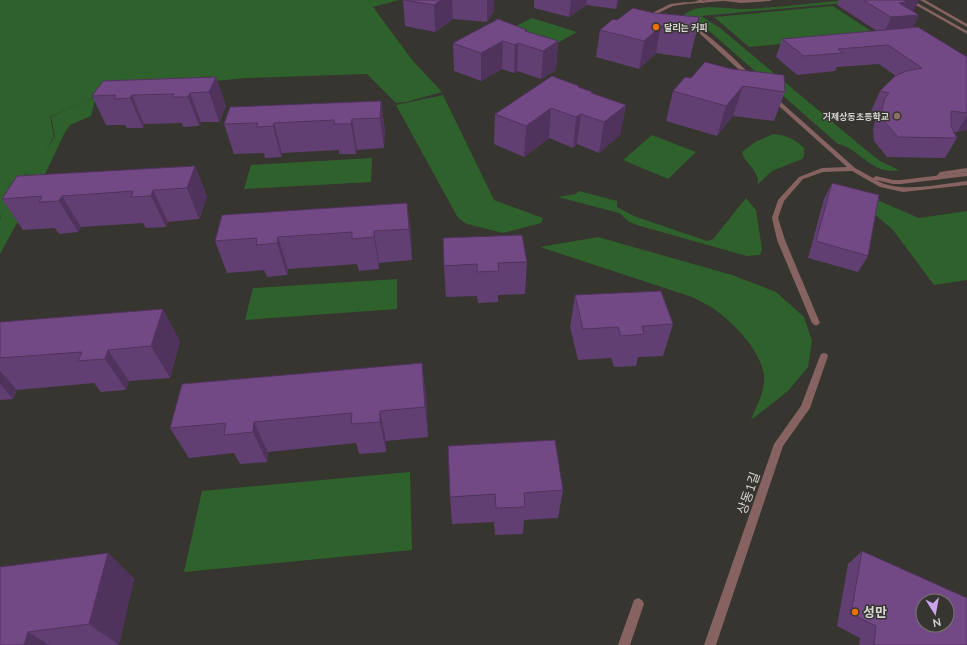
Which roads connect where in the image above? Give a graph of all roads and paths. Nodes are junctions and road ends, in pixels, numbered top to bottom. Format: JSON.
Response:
{"nodes":[{"id":1,"x":672,"y":0,"type":"edge"},
{"id":2,"x":677,"y":0,"type":"edge"},
{"id":3,"x":698,"y":0,"type":"edge"},
{"id":4,"x":719,"y":0,"type":"edge"},
{"id":5,"x":724,"y":0,"type":"edge"},
{"id":6,"x":770,"y":0,"type":"edge"},
{"id":7,"x":909,"y":0,"type":"edge"},
{"id":8,"x":922,"y":0,"type":"edge"},
{"id":9,"x":703,"y":2,"type":"junction"},
{"id":10,"x":686,"y":3,"type":"junction"},
{"id":11,"x":647,"y":13,"type":"junction"},
{"id":12,"x":664,"y":17,"type":"edge"},
{"id":13,"x":678,"y":22,"type":"edge"},
{"id":14,"x":967,"y":26,"type":"edge"},
{"id":15,"x":967,"y":33,"type":"edge"},
{"id":16,"x":753,"y":80,"type":"edge"},
{"id":17,"x":765,"y":90,"type":"edge"},
{"id":18,"x":853,"y":169,"type":"junction"},
{"id":19,"x":967,"y":170,"type":"edge"},
{"id":20,"x":967,"y":174,"type":"edge"},
{"id":21,"x":863,"y":175,"type":"junction"},
{"id":22,"x":938,"y":178,"type":"junction"},
{"id":23,"x":967,"y":183,"type":"edge"},
{"id":24,"x":816,"y":323,"type":"dead end"},
{"id":25,"x":824,"y":356,"type":"dead end"},
{"id":26,"x":638,"y":604,"type":"dead end"},
{"id":27,"x":624,"y":645,"type":"edge"},
{"id":28,"x":710,"y":645,"type":"edge"}],
"edges":[{"from":1,"to":11,"type":"street"},
{"from":2,"to":10,"type":"street"},
{"from":3,"to":9,"type":"street"},
{"from":4,"to":5,"type":"street"},
{"from":4,"to":6,"type":"street"},
{"from":4,"to":9,"type":"street"},
{"from":7,"to":15,"type":"street"},
{"from":8,"to":14,"type":"street"},
{"from":9,"to":10,"type":"street"},
{"from":10,"to":11,"type":"street"},
{"from":11,"to":12,"type":"street"},
{"from":13,"to":16,"type":"street"},
{"from":17,"to":18,"type":"street"},
{"from":18,"to":21,"type":"street"},
{"from":18,"to":24,"type":"street"},
{"from":19,"to":22,"type":"street"},
{"from":20,"to":22,"type":"street"},
{"from":21,"to":22,"type":"street"},
{"from":21,"to":23,"type":"street"},
{"from":25,"to":28,"type":"street","name":"상동1길"},
{"from":26,"to":27,"type":"street"}]}
